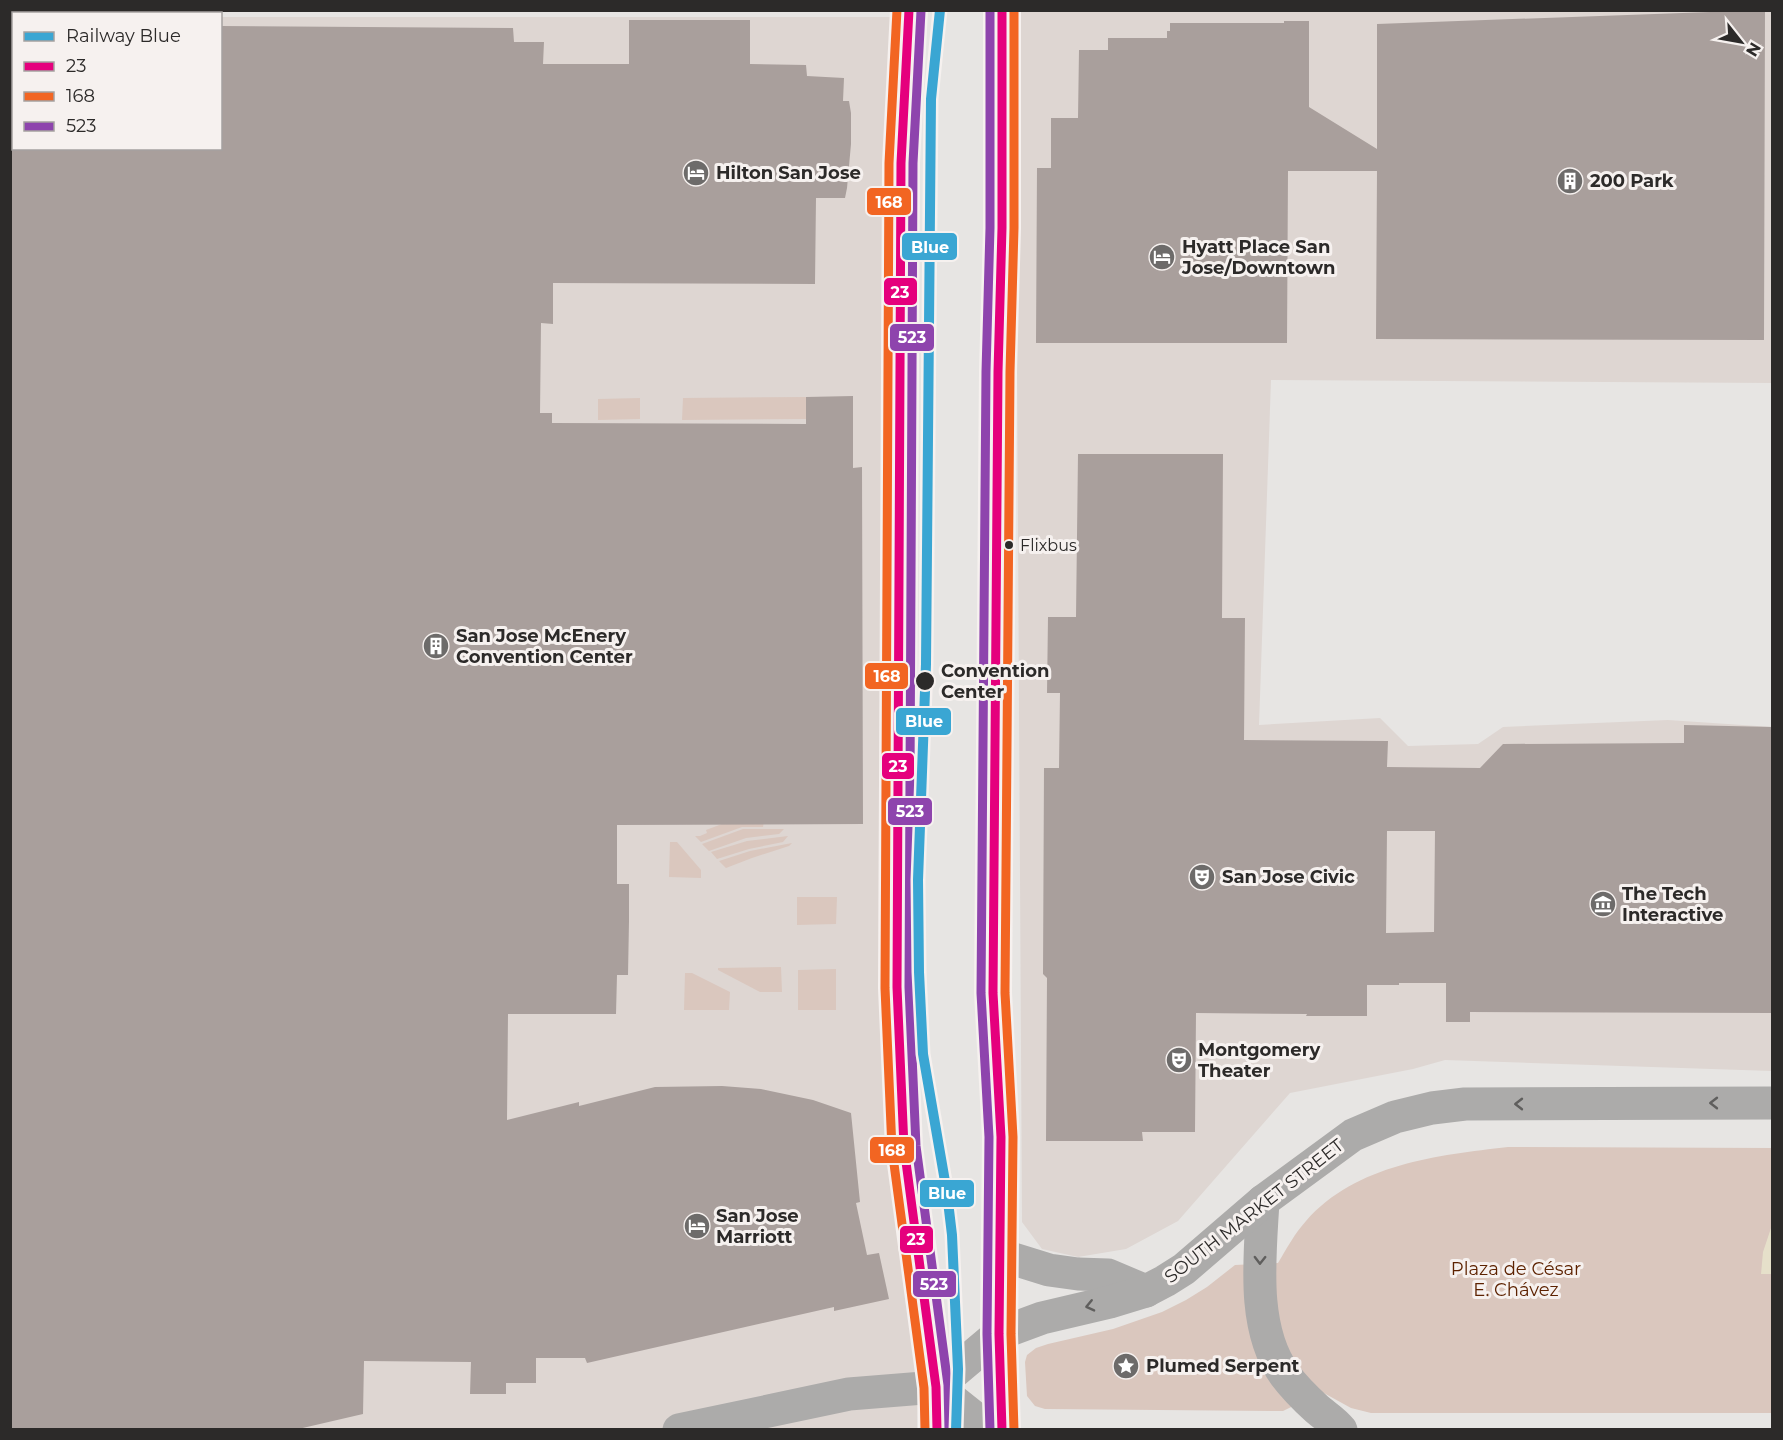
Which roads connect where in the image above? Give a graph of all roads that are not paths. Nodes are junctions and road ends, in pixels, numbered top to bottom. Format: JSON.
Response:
{"nodes":[{"id":1,"x":909,"y":10,"type":"edge"},
{"id":2,"x":1002,"y":10,"type":"edge"},
{"id":3,"x":1773,"y":1103,"type":"edge"},
{"id":4,"x":1263,"y":1202,"type":"junction"},
{"id":5,"x":1001,"y":1255,"type":"junction"},
{"id":6,"x":1146,"y":1291,"type":"junction"},
{"id":7,"x":999,"y":1334,"type":"junction"},
{"id":8,"x":936,"y":1387,"type":"junction"},
{"id":9,"x":679,"y":1430,"type":"edge"},
{"id":10,"x":937,"y":1430,"type":"edge"},
{"id":11,"x":990,"y":1430,"type":"edge"},
{"id":12,"x":1002,"y":1430,"type":"edge"},
{"id":13,"x":1341,"y":1430,"type":"edge"}],
"edges":[{"from":1,"to":8,"type":"main road"},
{"from":2,"to":5,"type":"main road"},
{"from":3,"to":4,"type":"main road","name":"SOUTH MARKET STREET","one_way":true},
{"from":4,"to":6,"type":"main road","name":"SOUTH MARKET STREET"},
{"from":4,"to":13,"type":"main road","one_way":true},
{"from":5,"to":6,"type":"main road"},
{"from":5,"to":7,"type":"main road"},
{"from":6,"to":7,"type":"main road","name":"SOUTH MARKET STREET","one_way":true},
{"from":7,"to":8,"type":"main road","name":"SOUTH MARKET STREET"},
{"from":7,"to":12,"type":"main road"},
{"from":8,"to":9,"type":"main road"},
{"from":8,"to":10,"type":"street"},
{"from":8,"to":11,"type":"main road"}]}
